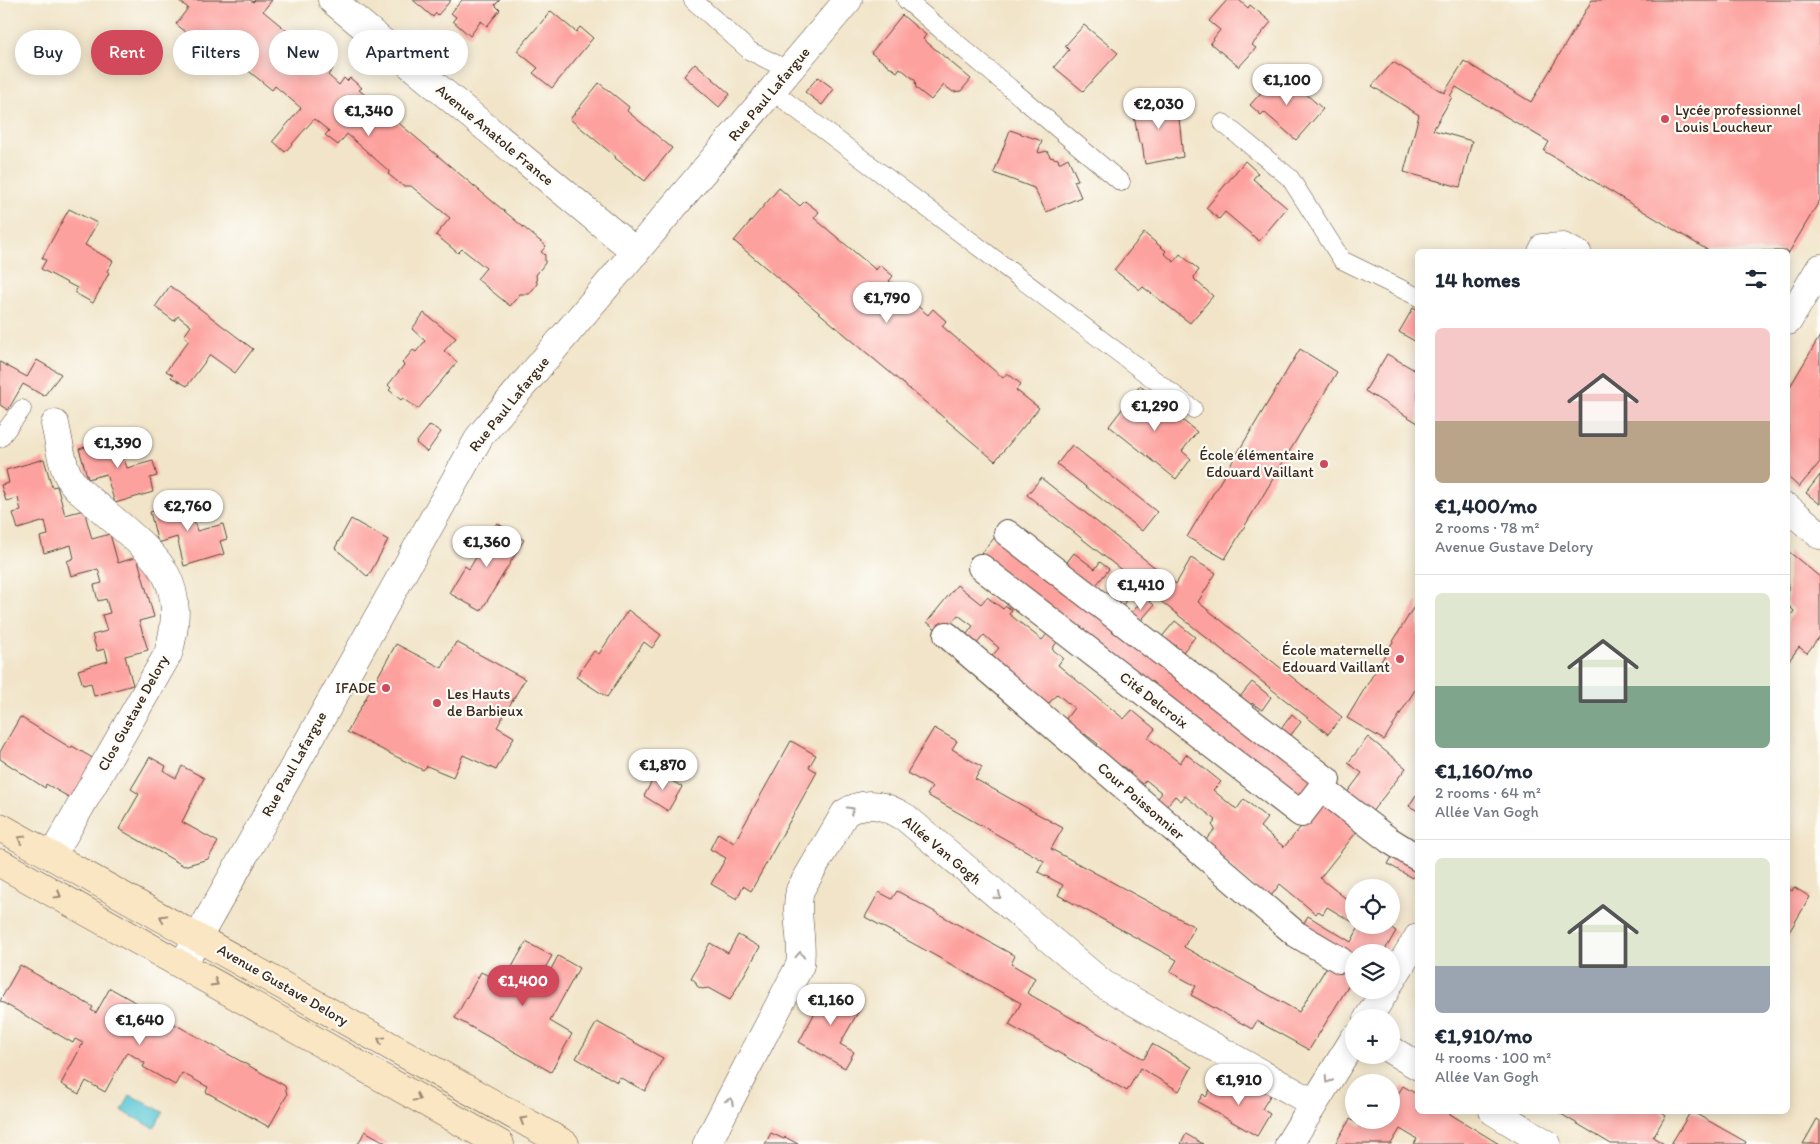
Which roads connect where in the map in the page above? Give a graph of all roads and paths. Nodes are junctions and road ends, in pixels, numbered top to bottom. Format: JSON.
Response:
{"nodes":[{"id":1,"x":332,"y":0,"type":"edge"},
{"id":2,"x":694,"y":0,"type":"edge"},
{"id":3,"x":848,"y":0,"type":"edge"},
{"id":4,"x":906,"y":0,"type":"edge"},
{"id":5,"x":780,"y":80,"type":"junction"},
{"id":6,"x":1223,"y":123,"type":"dead end"},
{"id":7,"x":1121,"y":182,"type":"dead end"},
{"id":8,"x":1538,"y":249,"type":"edge"},
{"id":9,"x":1578,"y":249,"type":"edge"},
{"id":10,"x":636,"y":252,"type":"junction"},
{"id":11,"x":1820,"y":268,"type":"edge"},
{"id":12,"x":1415,"y":296,"type":"edge"},
{"id":13,"x":1790,"y":318,"type":"edge"},
{"id":14,"x":22,"y":409,"type":"dead end"},
{"id":15,"x":1193,"y":409,"type":"dead end"},
{"id":16,"x":55,"y":424,"type":"dead end"},
{"id":17,"x":0,"y":438,"type":"edge"},
{"id":18,"x":1790,"y":510,"type":"edge"},
{"id":19,"x":1007,"y":533,"type":"dead end"},
{"id":20,"x":1820,"y":535,"type":"edge"},
{"id":21,"x":981,"y":567,"type":"dead end"},
{"id":22,"x":947,"y":635,"type":"dead end"},
{"id":23,"x":1321,"y":788,"type":"junction"},
{"id":24,"x":0,"y":827,"type":"edge"},
{"id":25,"x":52,"y":856,"type":"junction"},
{"id":26,"x":1415,"y":856,"type":"edge"},
{"id":27,"x":0,"y":863,"type":"edge"},
{"id":28,"x":198,"y":937,"type":"junction"},
{"id":29,"x":1415,"y":942,"type":"edge"},
{"id":30,"x":1340,"y":960,"type":"dead end"},
{"id":31,"x":183,"y":964,"type":"junction"},
{"id":32,"x":1400,"y":966,"type":"edge"},
{"id":33,"x":1345,"y":1053,"type":"edge"},
{"id":34,"x":1400,"y":1055,"type":"edge"},
{"id":35,"x":1415,"y":1064,"type":"edge"},
{"id":36,"x":1313,"y":1103,"type":"junction"},
{"id":37,"x":1498,"y":1114,"type":"edge"},
{"id":38,"x":500,"y":1144,"type":"edge"},
{"id":39,"x":565,"y":1144,"type":"edge"},
{"id":40,"x":707,"y":1144,"type":"edge"},
{"id":41,"x":1290,"y":1144,"type":"edge"},
{"id":42,"x":1548,"y":1144,"type":"edge"}],
"edges":[{"from":1,"to":10,"type":"street","name":"Avenue Anatole France"},
{"from":2,"to":5,"type":"lane"},
{"from":3,"to":5,"type":"street","name":"Rue Paul Lafargue"},
{"from":4,"to":7,"type":"lane"},
{"from":5,"to":10,"type":"street","name":"Rue Paul Lafargue"},
{"from":5,"to":15,"type":"lane"},
{"from":6,"to":12,"type":"lane"},
{"from":8,"to":9,"type":"lane"},
{"from":10,"to":28,"type":"street","name":"Rue Paul Lafargue"},
{"from":11,"to":13,"type":"street"},
{"from":14,"to":17,"type":"lane"},
{"from":16,"to":25,"type":"street","name":"Clos Gustave Delory"},
{"from":18,"to":20,"type":"street"},
{"from":19,"to":23,"type":"street"},
{"from":21,"to":23,"type":"street","name":"Cité Delcroix"},
{"from":22,"to":30,"type":"street","name":"Cour Poissonnier"},
{"from":23,"to":26,"type":"street"},
{"from":25,"to":24,"type":"main road","name":"Avenue Gustave Delory","one_way":true},
{"from":28,"to":25,"type":"main road","name":"Avenue Gustave Delory","one_way":true},
{"from":27,"to":31,"type":"main road","one_way":true},
{"from":28,"to":31,"type":"street","name":"Rue Paul Lafargue"},
{"from":39,"to":28,"type":"main road","name":"Avenue Gustave Delory","one_way":true},
{"from":29,"to":32,"type":"street"},
{"from":31,"to":38,"type":"main road","one_way":true},
{"from":33,"to":36,"type":"street","one_way":true},
{"from":34,"to":35,"type":"street"},
{"from":40,"to":36,"type":"street","name":"Allée Van Gogh","one_way":true},
{"from":36,"to":41,"type":"street"},
{"from":37,"to":42,"type":"street"}]}
